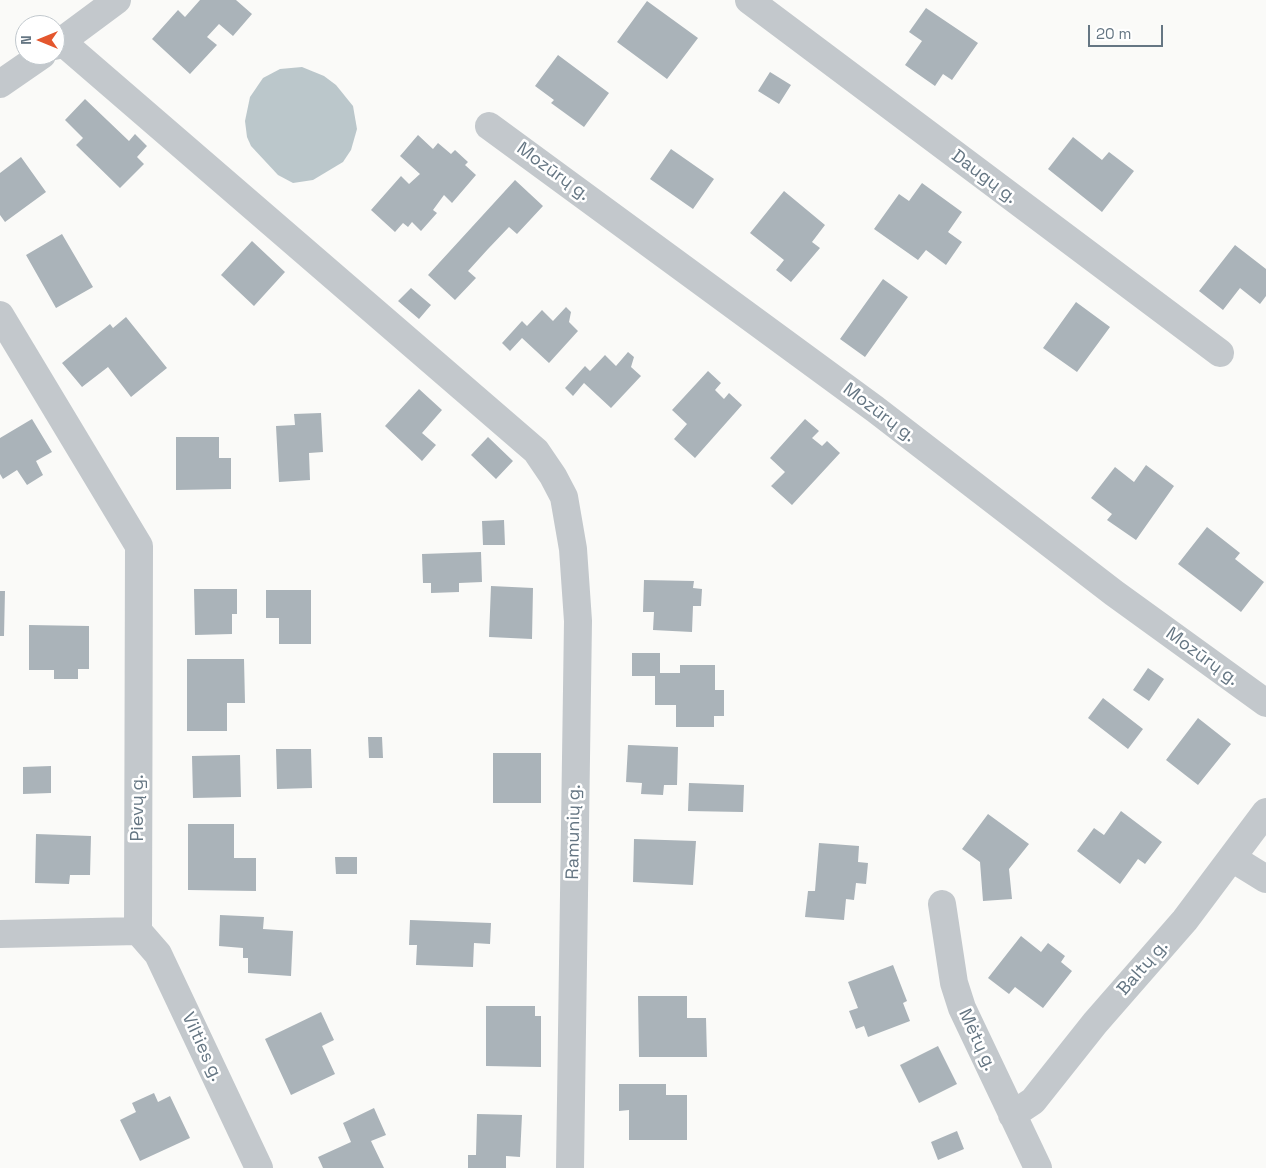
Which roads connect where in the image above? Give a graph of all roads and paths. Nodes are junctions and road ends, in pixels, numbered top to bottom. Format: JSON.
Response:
{"nodes":[{"id":1,"x":117,"y":0,"type":"edge"},
{"id":2,"x":749,"y":0,"type":"edge"},
{"id":3,"x":65,"y":38,"type":"edge"},
{"id":4,"x":65,"y":57,"type":"edge"},
{"id":5,"x":27,"y":65,"type":"edge"},
{"id":6,"x":0,"y":84,"type":"edge"},
{"id":7,"x":488,"y":126,"type":"dead end"},
{"id":8,"x":0,"y":315,"type":"edge"},
{"id":9,"x":1220,"y":353,"type":"dead end"},
{"id":10,"x":1266,"y":703,"type":"edge"},
{"id":11,"x":1266,"y":812,"type":"edge"},
{"id":12,"x":1232,"y":858,"type":"junction"},
{"id":13,"x":1266,"y":879,"type":"edge"},
{"id":14,"x":942,"y":904,"type":"dead end"},
{"id":15,"x":138,"y":931,"type":"junction"},
{"id":16,"x":0,"y":934,"type":"edge"},
{"id":17,"x":1012,"y":1115,"type":"junction"},
{"id":18,"x":259,"y":1168,"type":"edge"},
{"id":19,"x":570,"y":1168,"type":"edge"},
{"id":20,"x":1038,"y":1168,"type":"edge"}],
"edges":[{"from":1,"to":3,"type":"street"},
{"from":2,"to":9,"type":"street","name":"Daugų g."},
{"from":4,"to":19,"type":"street","name":"Ramunių g."},
{"from":5,"to":6,"type":"street"},
{"from":7,"to":10,"type":"street","name":"Mozūrų g."},
{"from":8,"to":15,"type":"street","name":"Pievų g."},
{"from":11,"to":12,"type":"street","name":"Baltų g."},
{"from":12,"to":13,"type":"street"},
{"from":12,"to":17,"type":"street","name":"Baltų g."},
{"from":14,"to":17,"type":"street","name":"Mėtų g."},
{"from":15,"to":16,"type":"street"},
{"from":15,"to":18,"type":"street","name":"Vilties g."},
{"from":17,"to":20,"type":"street","name":"Mėtų g."}]}
